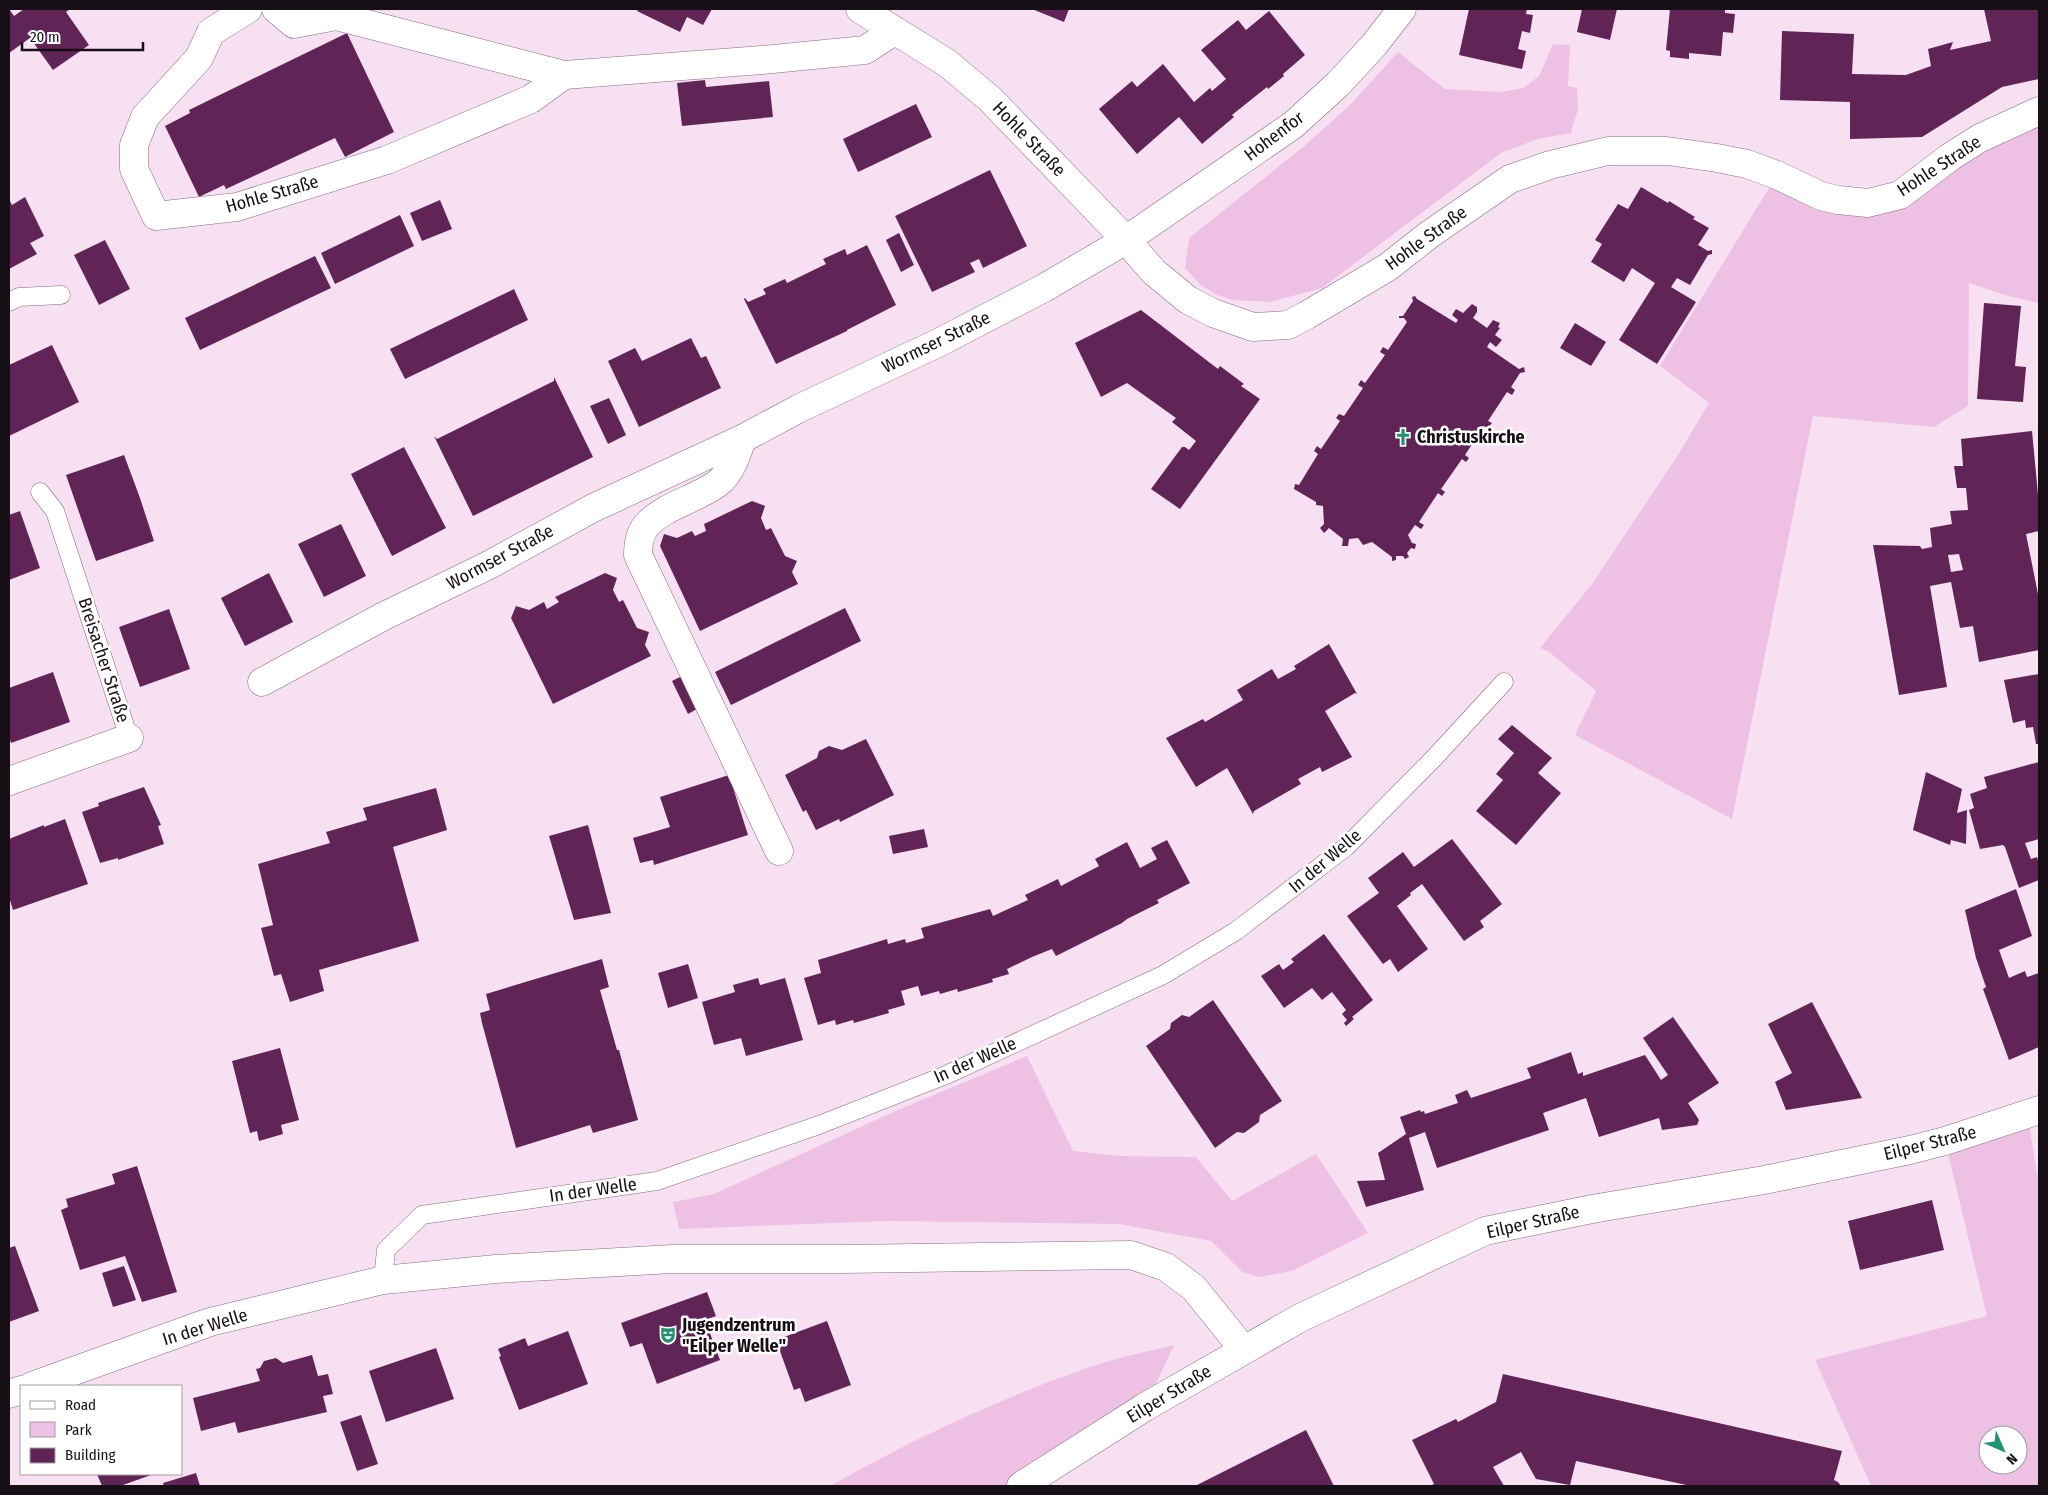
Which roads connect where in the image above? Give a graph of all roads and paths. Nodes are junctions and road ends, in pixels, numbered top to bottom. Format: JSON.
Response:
{"nodes":[{"id":1,"x":248,"y":9,"type":"edge"},
{"id":2,"x":276,"y":9,"type":"edge"},
{"id":3,"x":860,"y":9,"type":"edge"},
{"id":4,"x":1402,"y":9,"type":"edge"},
{"id":5,"x":894,"y":31,"type":"junction"},
{"id":6,"x":564,"y":76,"type":"junction"},
{"id":7,"x":2039,"y":111,"type":"edge"},
{"id":8,"x":1126,"y":240,"type":"junction"},
{"id":9,"x":61,"y":295,"type":"dead end"},
{"id":10,"x":9,"y":302,"type":"edge"},
{"id":11,"x":742,"y":439,"type":"junction"},
{"id":12,"x":40,"y":492,"type":"dead end"},
{"id":13,"x":262,"y":682,"type":"dead end"},
{"id":14,"x":1504,"y":682,"type":"dead end"},
{"id":15,"x":129,"y":738,"type":"joint"},
{"id":16,"x":9,"y":782,"type":"edge"},
{"id":17,"x":779,"y":851,"type":"dead end"},
{"id":18,"x":2039,"y":1110,"type":"edge"},
{"id":19,"x":383,"y":1280,"type":"junction"},
{"id":20,"x":1244,"y":1350,"type":"junction"},
{"id":21,"x":35,"y":1385,"type":"edge"},
{"id":22,"x":1021,"y":1486,"type":"edge"}],
"edges":[{"from":1,"to":6,"type":"street","name":"Hohle Straße"},
{"from":2,"to":6,"type":"street"},
{"from":3,"to":5,"type":"street","name":"Hohle Straße"},
{"from":4,"to":8,"type":"street","name":"Hohenfor"},
{"from":5,"to":6,"type":"street"},
{"from":5,"to":8,"type":"street","name":"Hohle Straße"},
{"from":7,"to":8,"type":"street","name":"Hohle Straße"},
{"from":8,"to":11,"type":"street","name":"Wormser Straße"},
{"from":9,"to":10,"type":"lane"},
{"from":11,"to":13,"type":"street","name":"Wormser Straße"},
{"from":11,"to":17,"type":"street"},
{"from":12,"to":15,"type":"lane","name":"Breisacher Straße"},
{"from":14,"to":19,"type":"lane","name":"In der Welle"},
{"from":15,"to":16,"type":"street","name":"Breisacher Straße"},
{"from":18,"to":20,"type":"street","name":"Eilper Straße"},
{"from":19,"to":20,"type":"street","name":"In der Welle"},
{"from":19,"to":21,"type":"street","name":"In der Welle"},
{"from":20,"to":22,"type":"street","name":"Eilper Straße"}]}
